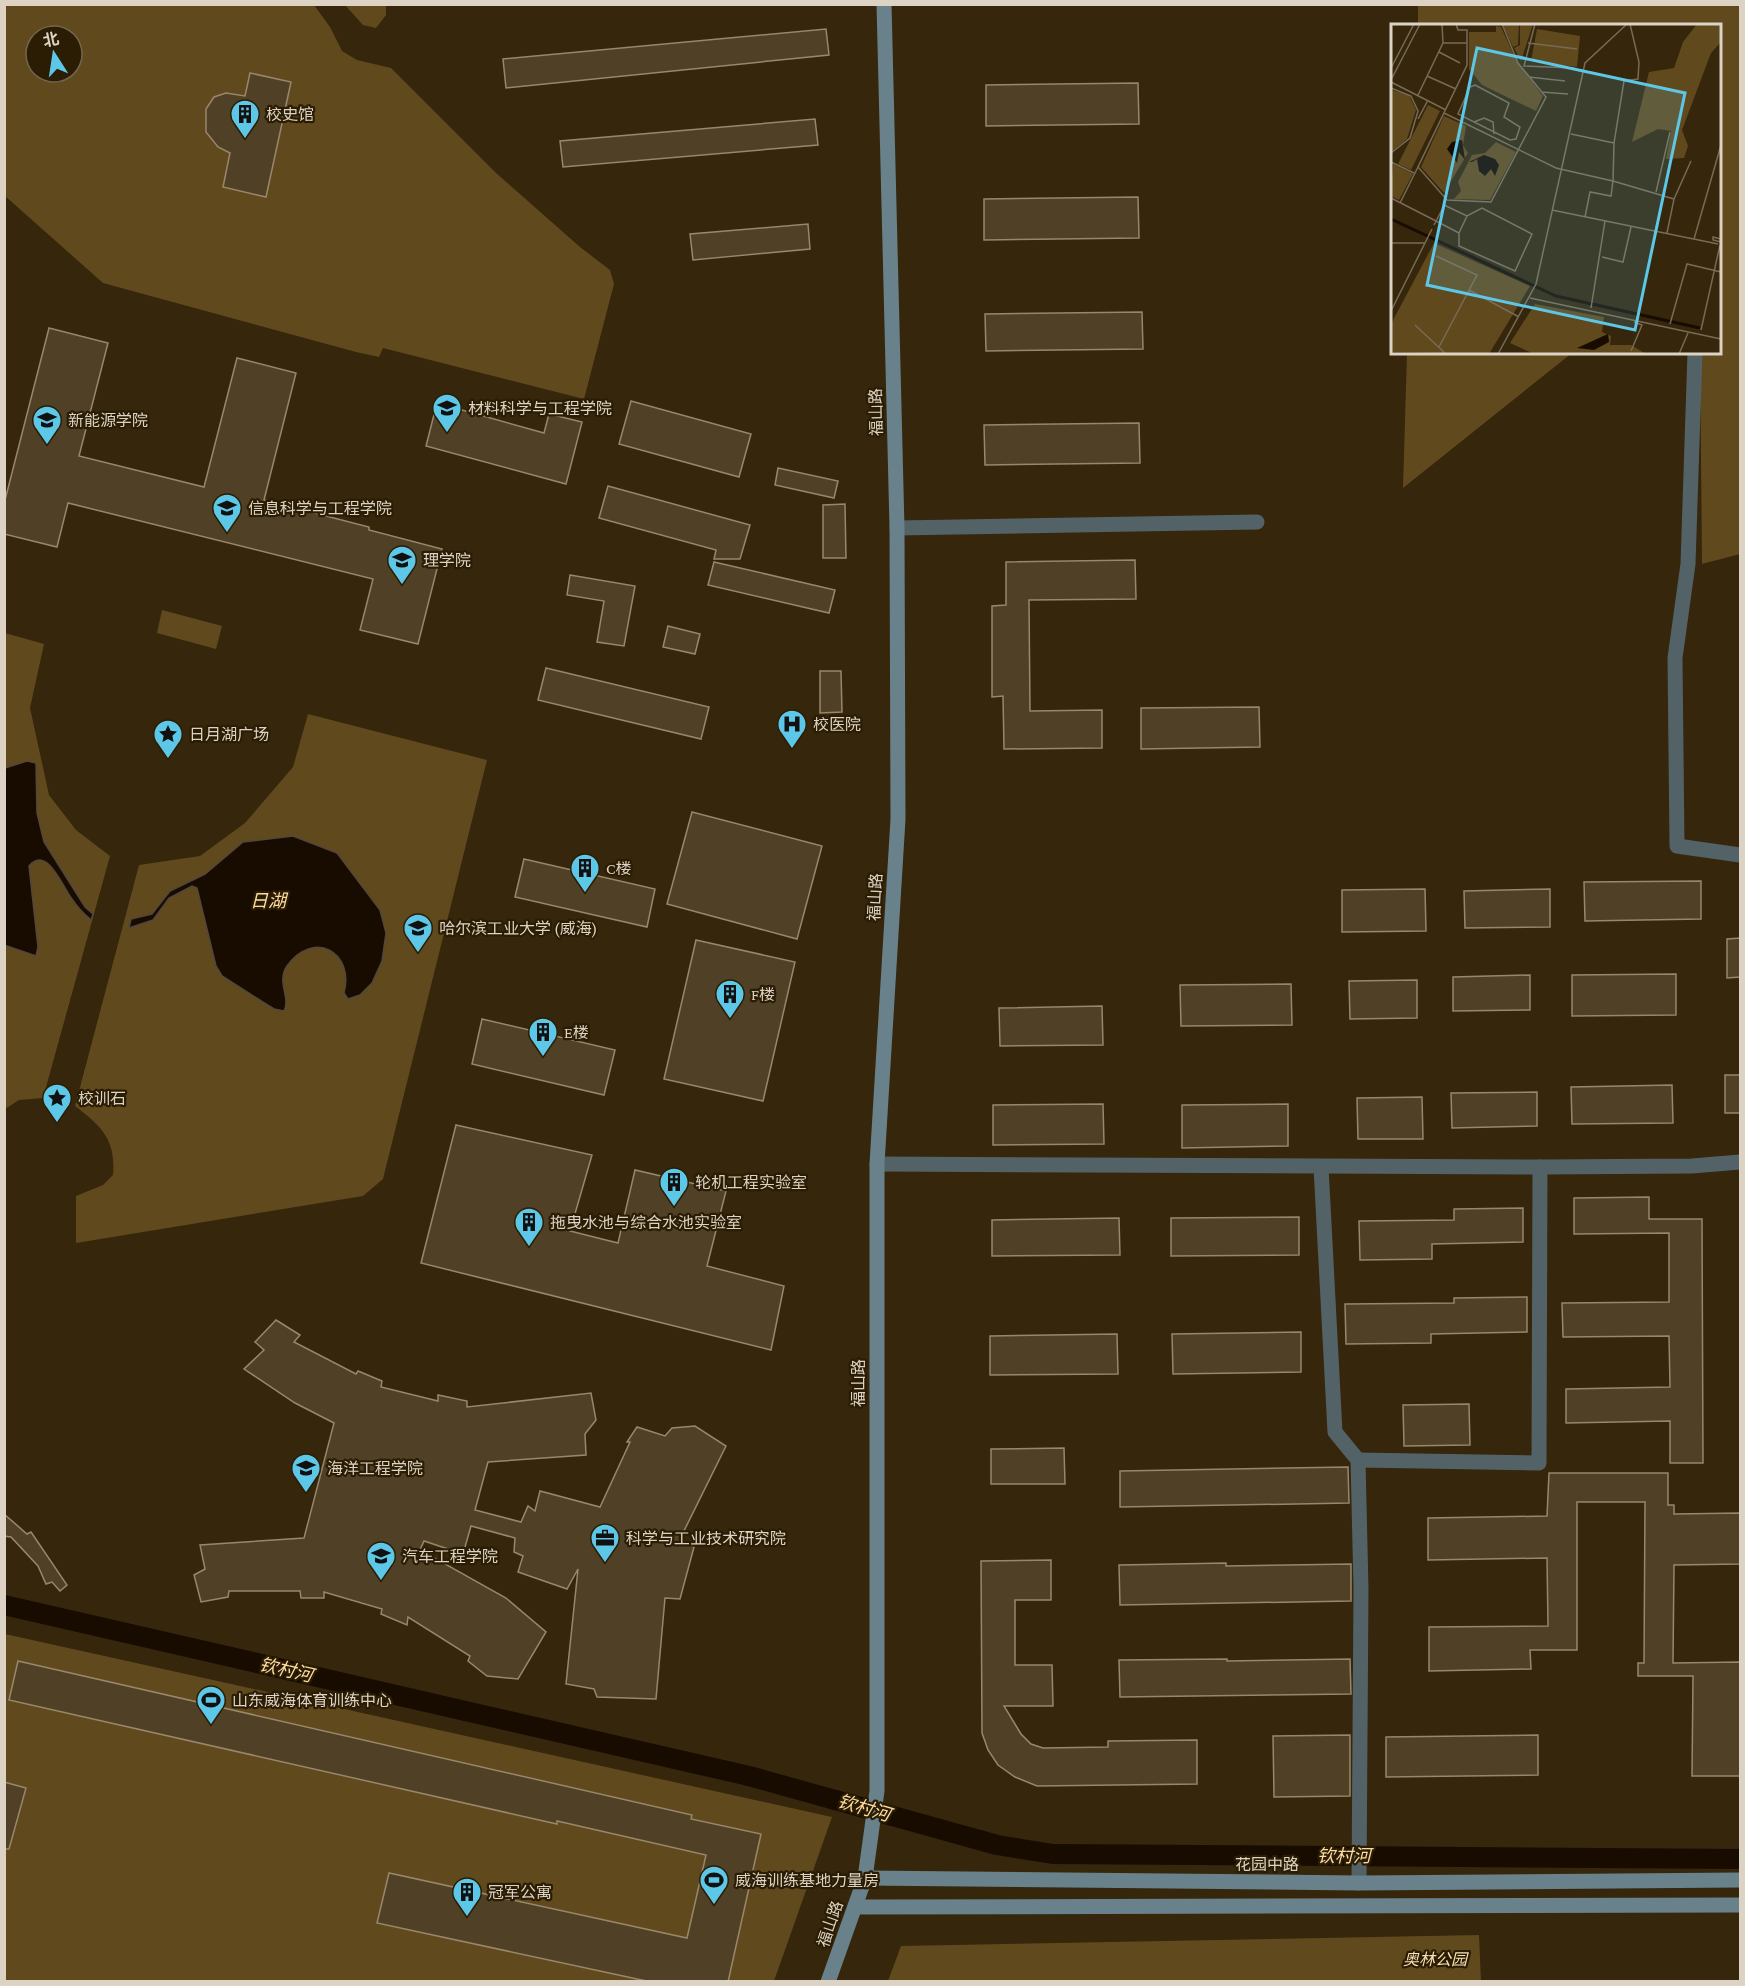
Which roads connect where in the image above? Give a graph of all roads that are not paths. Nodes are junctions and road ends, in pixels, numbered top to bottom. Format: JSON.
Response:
{"nodes":[{"id":1,"x":884,"y":4,"type":"edge"},
{"id":2,"x":1695,"y":354,"type":"edge"},
{"id":3,"x":1257,"y":522,"type":"dead end"},
{"id":4,"x":897,"y":528,"type":"junction"},
{"id":5,"x":1740,"y":855,"type":"edge"},
{"id":6,"x":1740,"y":1162,"type":"edge"},
{"id":7,"x":877,"y":1164,"type":"junction"},
{"id":8,"x":1321,"y":1167,"type":"junction"},
{"id":9,"x":1540,"y":1167,"type":"junction"},
{"id":10,"x":1358,"y":1460,"type":"junction"},
{"id":11,"x":865,"y":1878,"type":"junction"},
{"id":12,"x":1740,"y":1880,"type":"edge"},
{"id":13,"x":1359,"y":1883,"type":"junction"},
{"id":14,"x":1740,"y":1905,"type":"edge"},
{"id":15,"x":855,"y":1907,"type":"junction"},
{"id":16,"x":828,"y":1982,"type":"edge"}],
"edges":[{"from":1,"to":4,"type":"main road","name":"福山路"},
{"from":2,"to":5,"type":"street"},
{"from":3,"to":4,"type":"street"},
{"from":4,"to":7,"type":"main road","name":"福山路"},
{"from":6,"to":9,"type":"street"},
{"from":7,"to":8,"type":"street"},
{"from":7,"to":11,"type":"main road","name":"福山路"},
{"from":8,"to":9,"type":"street"},
{"from":8,"to":10,"type":"street"},
{"from":9,"to":10,"type":"street"},
{"from":10,"to":13,"type":"street"},
{"from":11,"to":13,"type":"main road","name":"花园中路"},
{"from":11,"to":15,"type":"main road","name":"福山路"},
{"from":12,"to":13,"type":"main road","name":"花园中路"},
{"from":14,"to":15,"type":"main road"},
{"from":15,"to":16,"type":"main road","name":"福山路"}]}
